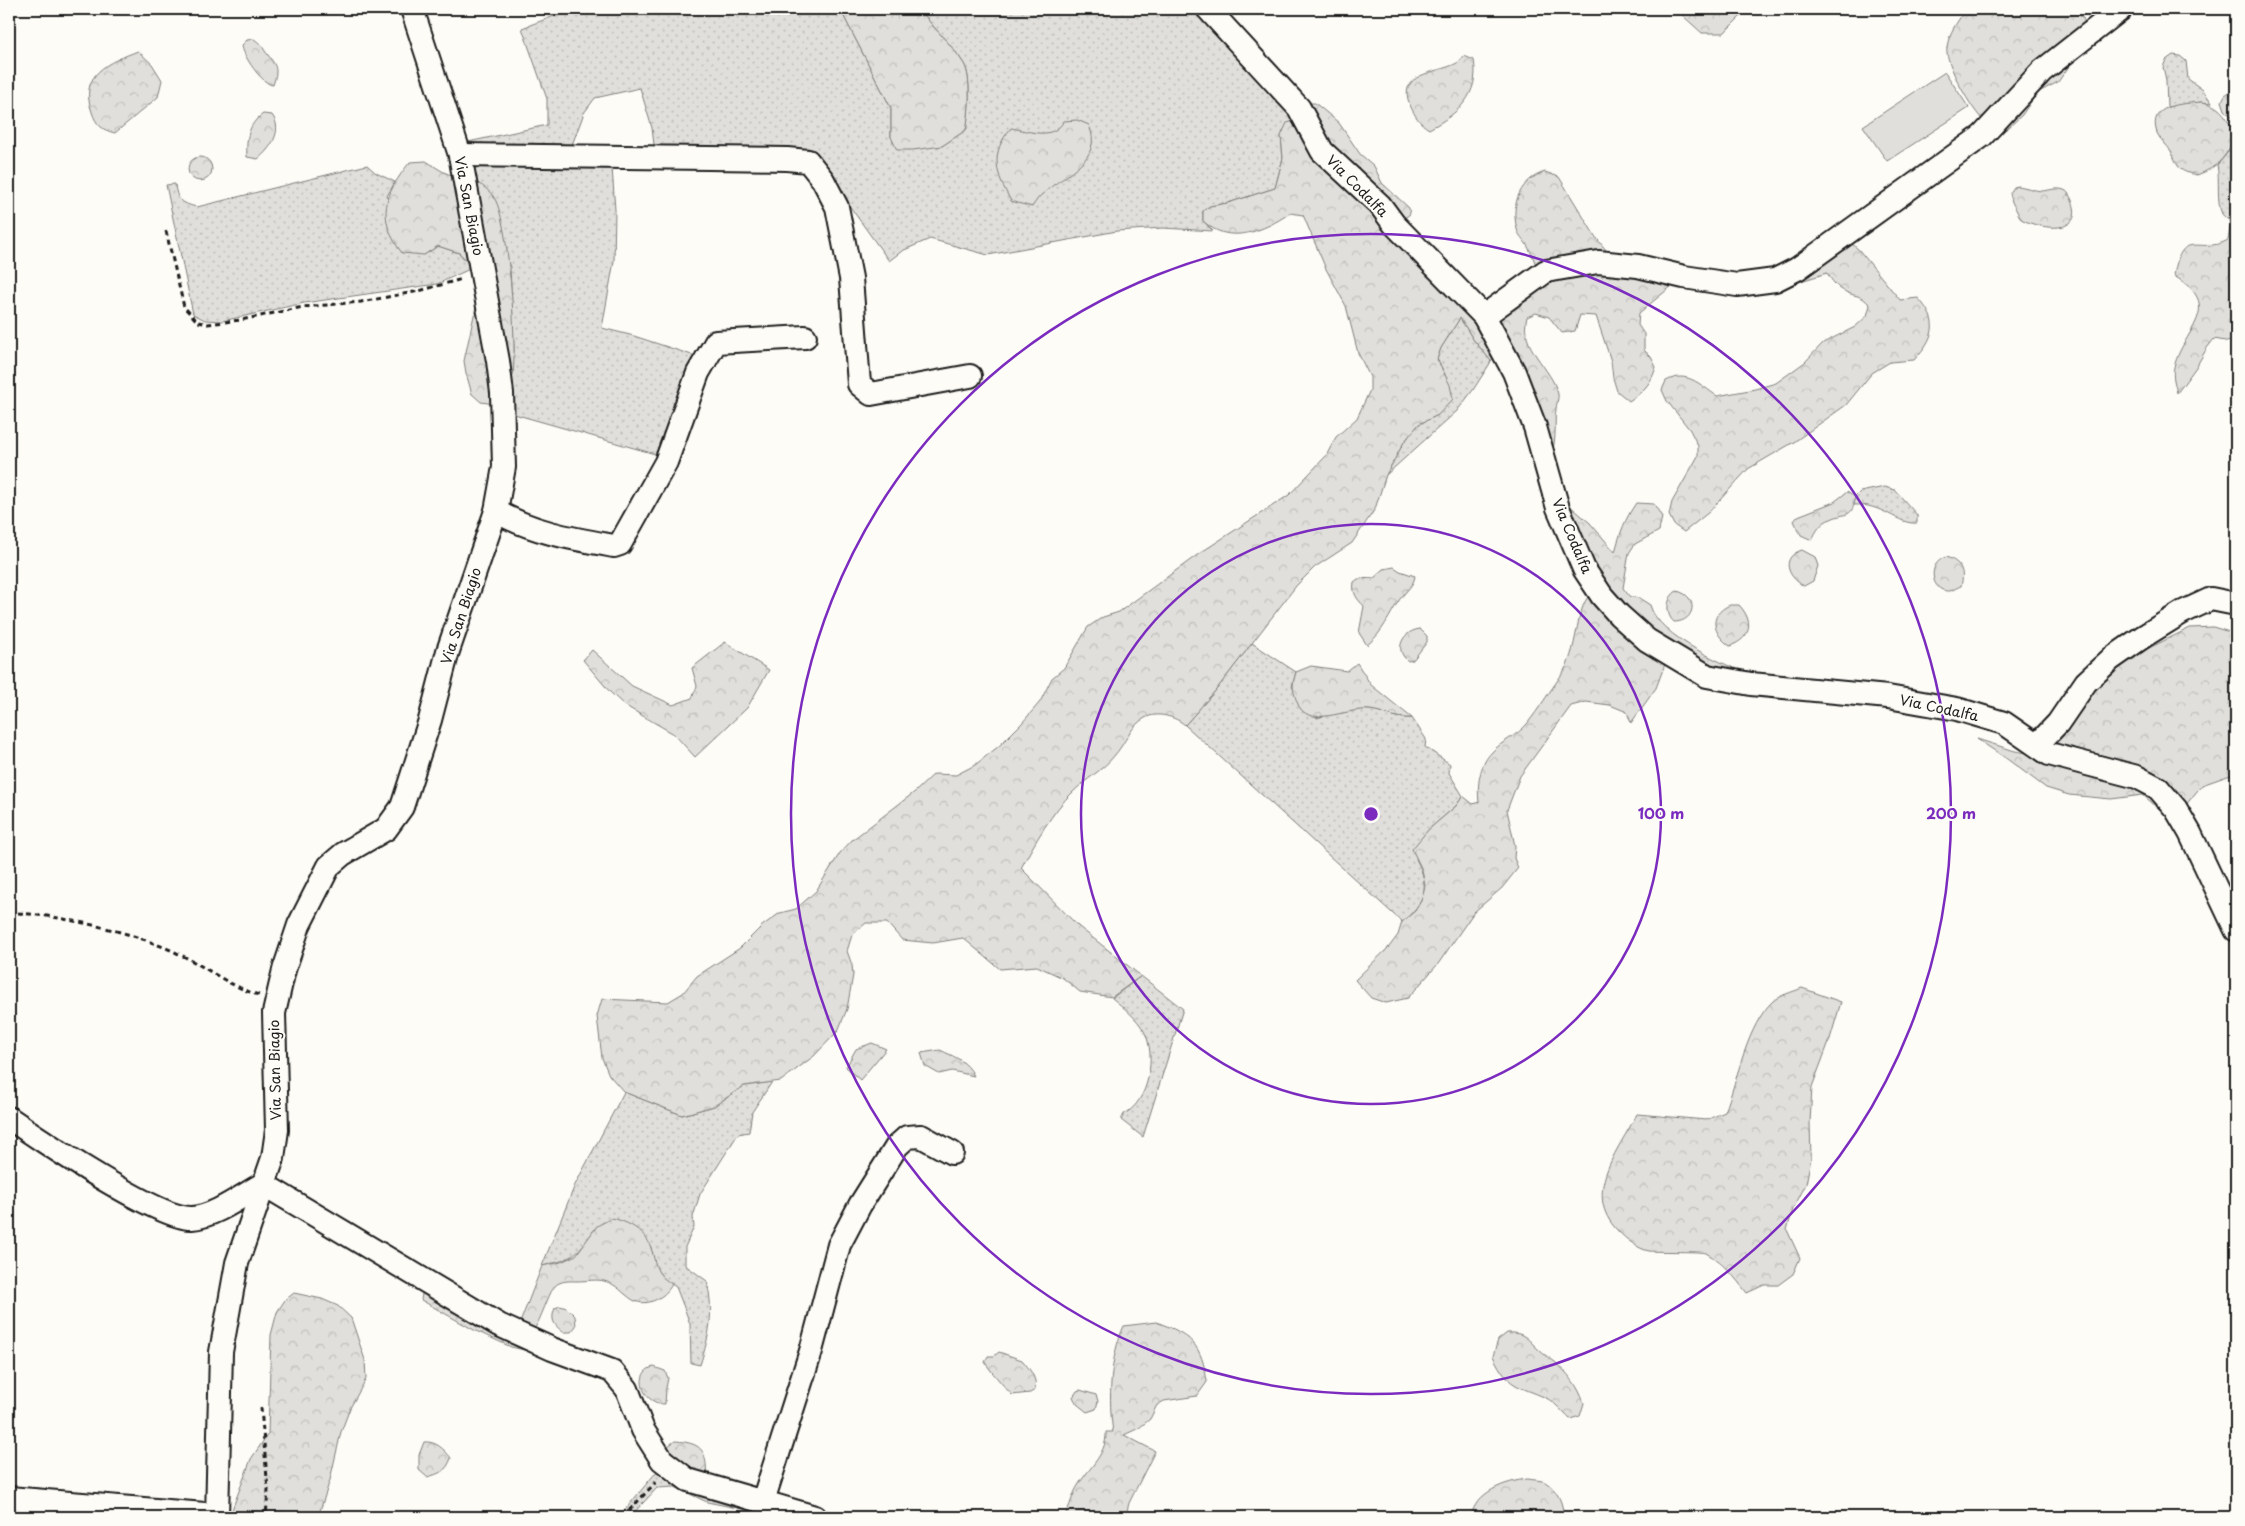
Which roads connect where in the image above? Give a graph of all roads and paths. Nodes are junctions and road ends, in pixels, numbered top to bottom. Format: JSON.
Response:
{"nodes":[{"id":1,"x":412,"y":9,"type":"edge"},
{"id":2,"x":1208,"y":9,"type":"edge"},
{"id":3,"x":2121,"y":9,"type":"edge"},
{"id":4,"x":460,"y":155,"type":"junction"},
{"id":5,"x":166,"y":231,"type":"dead end"},
{"id":6,"x":481,"y":270,"type":"junction"},
{"id":7,"x":1484,"y":316,"type":"junction"},
{"id":8,"x":805,"y":337,"type":"dead end"},
{"id":9,"x":970,"y":376,"type":"dead end"},
{"id":10,"x":496,"y":511,"type":"junction"},
{"id":11,"x":2236,"y":604,"type":"edge"},
{"id":12,"x":2036,"y":745,"type":"junction"},
{"id":13,"x":9,"y":913,"type":"edge"},
{"id":14,"x":2236,"y":930,"type":"edge"},
{"id":15,"x":277,"y":1001,"type":"junction"},
{"id":16,"x":9,"y":1118,"type":"edge"},
{"id":17,"x":952,"y":1153,"type":"dead end"},
{"id":18,"x":263,"y":1184,"type":"junction"},
{"id":19,"x":261,"y":1408,"type":"dead end"},
{"id":20,"x":670,"y":1467,"type":"junction"},
{"id":21,"x":9,"y":1498,"type":"edge"},
{"id":22,"x":775,"y":1508,"type":"edge"},
{"id":23,"x":217,"y":1516,"type":"edge"},
{"id":24,"x":266,"y":1517,"type":"edge"},
{"id":25,"x":623,"y":1517,"type":"edge"},
{"id":26,"x":814,"y":1517,"type":"edge"}],
"edges":[{"from":1,"to":4,"type":"street","name":"Via San Biagio"},
{"from":2,"to":7,"type":"street","name":"Via Codalfa"},
{"from":3,"to":7,"type":"street"},
{"from":4,"to":6,"type":"street","name":"Via San Biagio"},
{"from":4,"to":9,"type":"street"},
{"from":5,"to":6,"type":"path"},
{"from":6,"to":10,"type":"street","name":"Via San Biagio"},
{"from":7,"to":12,"type":"street","name":"Via Codalfa"},
{"from":8,"to":10,"type":"street"},
{"from":10,"to":15,"type":"street","name":"Via San Biagio"},
{"from":11,"to":12,"type":"street"},
{"from":12,"to":14,"type":"street","name":"Via Codalfa"},
{"from":13,"to":15,"type":"path"},
{"from":15,"to":18,"type":"street","name":"Via San Biagio"},
{"from":16,"to":18,"type":"street"},
{"from":17,"to":22,"type":"street"},
{"from":18,"to":20,"type":"street"},
{"from":18,"to":23,"type":"street","name":"Via San Biagio"},
{"from":19,"to":24,"type":"path"},
{"from":20,"to":22,"type":"street"},
{"from":20,"to":25,"type":"path"},
{"from":21,"to":23,"type":"street"},
{"from":22,"to":26,"type":"street"}]}
